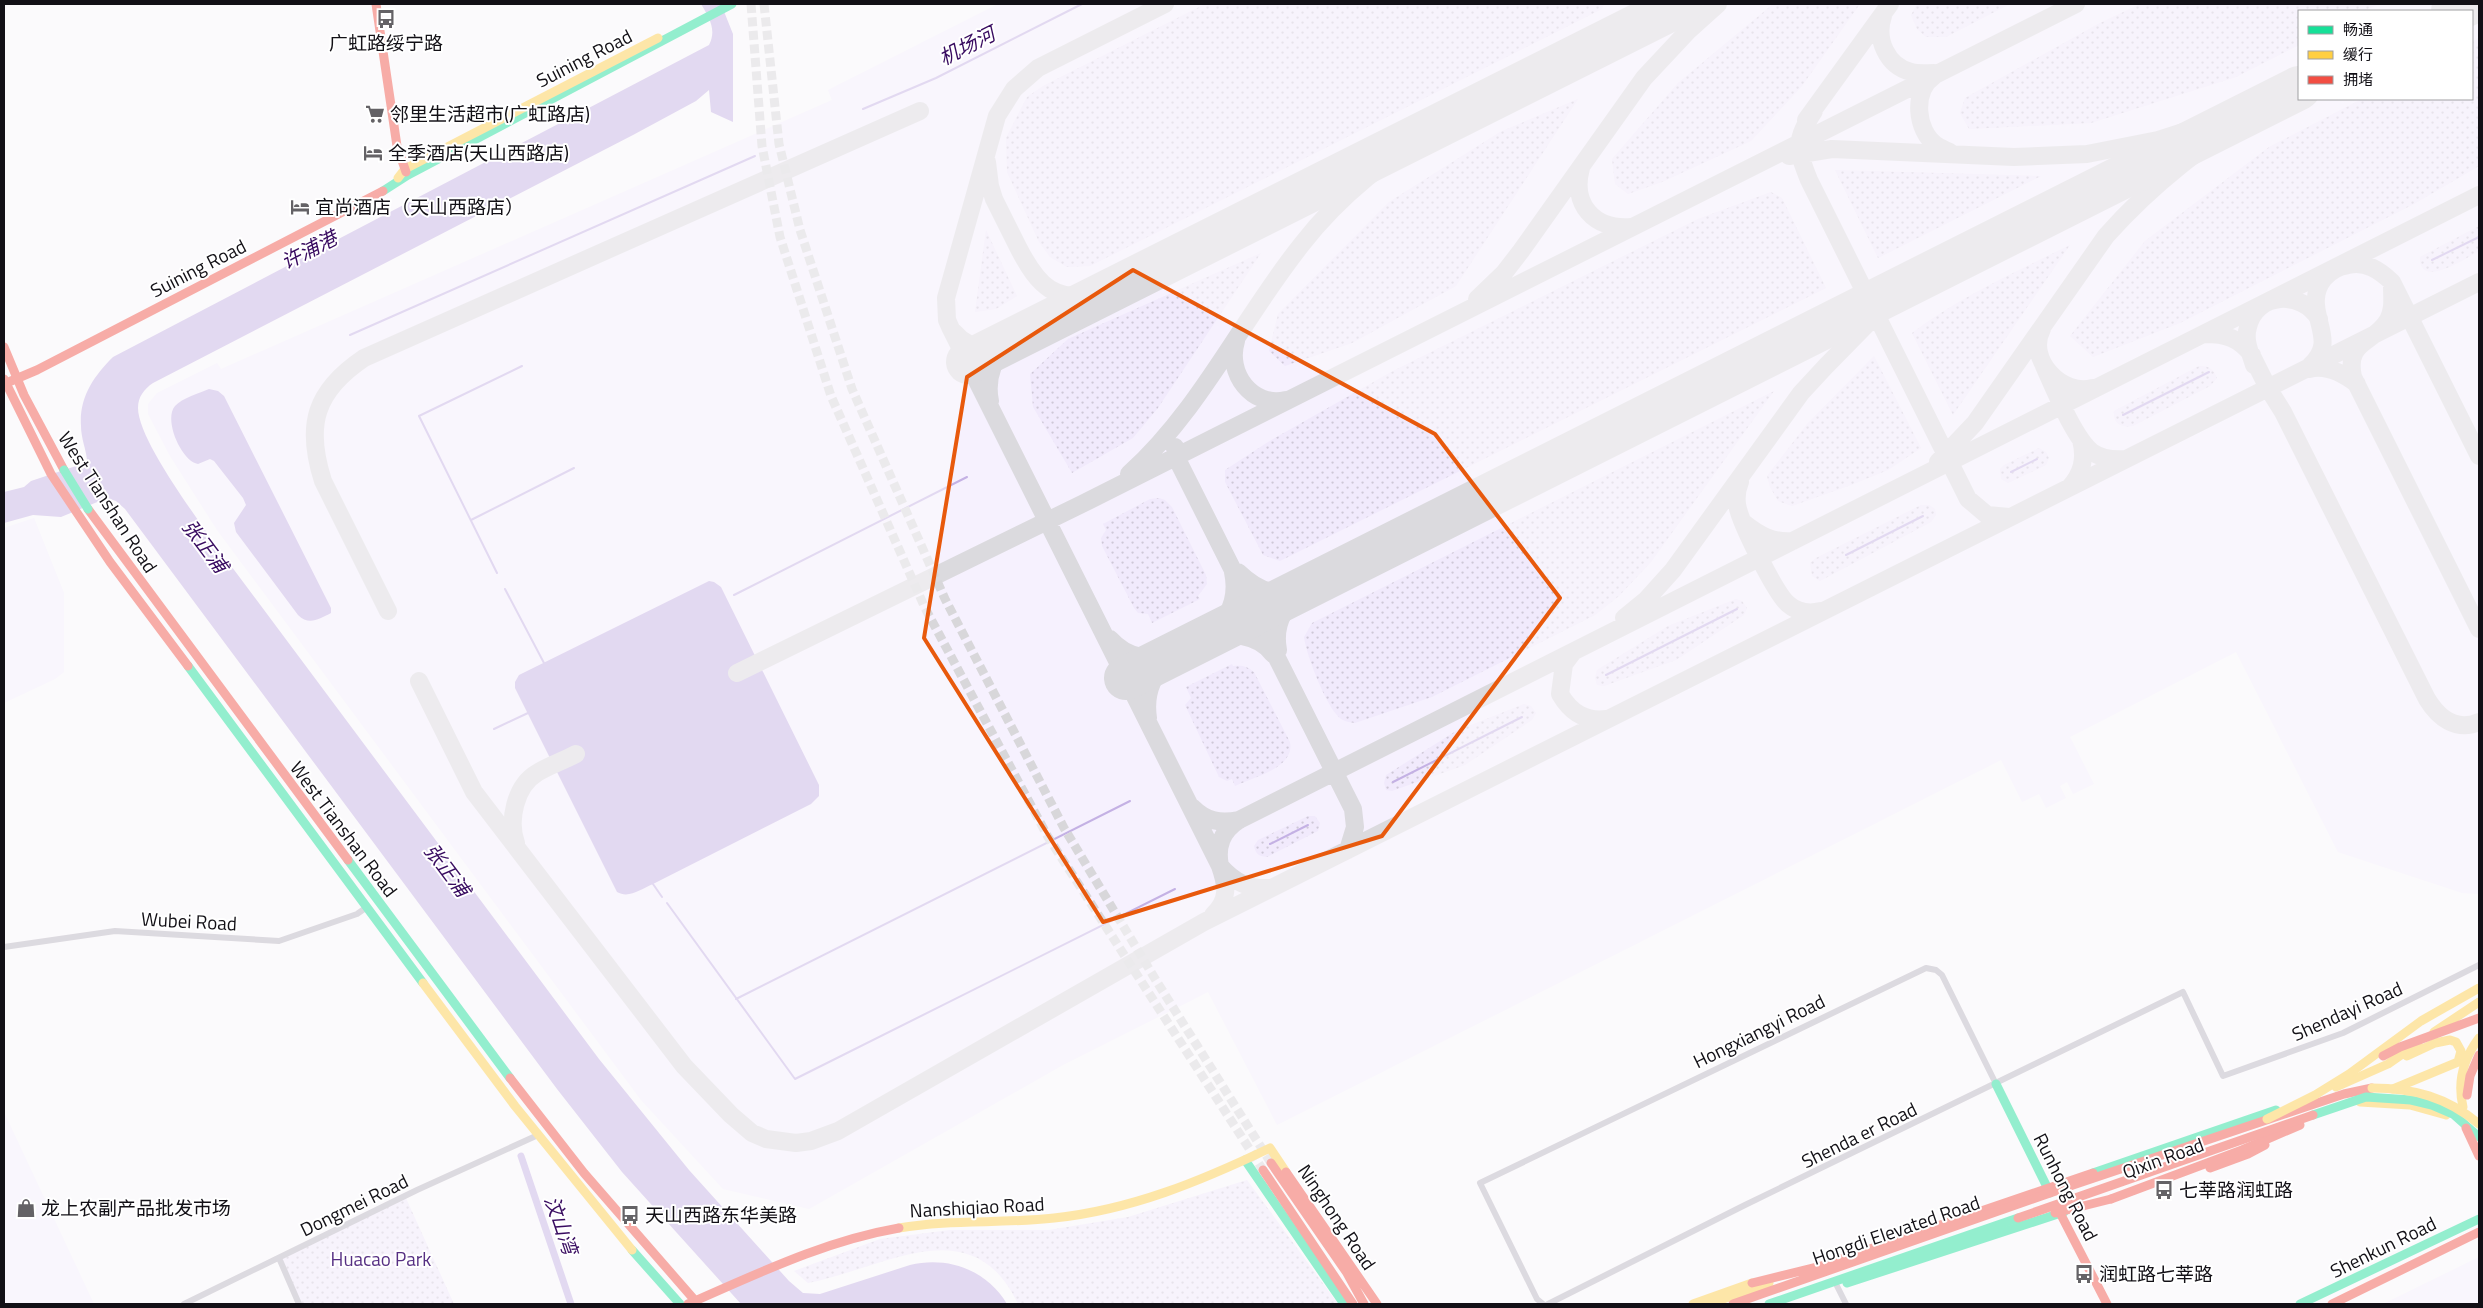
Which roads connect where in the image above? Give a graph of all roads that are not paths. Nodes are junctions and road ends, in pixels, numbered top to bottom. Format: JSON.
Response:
{"nodes":[{"id":1,"x":376,"y":4,"type":"edge"},
{"id":2,"x":728,"y":6,"type":"edge"},
{"id":3,"x":406,"y":172,"type":"junction"},
{"id":4,"x":4,"y":347,"type":"edge"},
{"id":5,"x":16,"y":379,"type":"junction"},
{"id":6,"x":4,"y":381,"type":"edge"},
{"id":7,"x":300,"y":796,"type":"junction"},
{"id":8,"x":290,"y":803,"type":"junction"},
{"id":9,"x":367,"y":907,"type":"junction"},
{"id":10,"x":4,"y":947,"type":"edge"},
{"id":11,"x":2479,"y":965,"type":"edge"},
{"id":12,"x":2479,"y":988,"type":"edge"},
{"id":13,"x":2183,"y":992,"type":"joint"},
{"id":14,"x":2479,"y":1002,"type":"edge"},
{"id":15,"x":2479,"y":1018,"type":"edge"},
{"id":16,"x":2479,"y":1038,"type":"edge"},
{"id":17,"x":2479,"y":1055,"type":"edge"},
{"id":18,"x":2388,"y":1064,"type":"junction"},
{"id":19,"x":2349,"y":1074,"type":"junction"},
{"id":20,"x":1996,"y":1084,"type":"junction"},
{"id":21,"x":2360,"y":1102,"type":"junction"},
{"id":22,"x":2463,"y":1107,"type":"junction"},
{"id":23,"x":2267,"y":1119,"type":"junction"},
{"id":24,"x":2301,"y":1124,"type":"junction"},
{"id":25,"x":2479,"y":1124,"type":"edge"},
{"id":26,"x":538,"y":1135,"type":"junction"},
{"id":27,"x":2479,"y":1137,"type":"edge"},
{"id":28,"x":1270,"y":1148,"type":"joint"},
{"id":29,"x":2479,"y":1156,"type":"edge"},
{"id":30,"x":1245,"y":1160,"type":"junction"},
{"id":31,"x":1271,"y":1163,"type":"tunnel mouth"},
{"id":32,"x":1263,"y":1170,"type":"tunnel mouth"},
{"id":33,"x":2047,"y":1187,"type":"junction"},
{"id":34,"x":2060,"y":1213,"type":"junction"},
{"id":35,"x":2479,"y":1219,"type":"edge"},
{"id":36,"x":1995,"y":1228,"type":"junction"},
{"id":37,"x":2479,"y":1232,"type":"edge"},
{"id":38,"x":1874,"y":1255,"type":"junction"},
{"id":39,"x":279,"y":1258,"type":"junction"},
{"id":40,"x":1826,"y":1263,"type":"junction"},
{"id":41,"x":1359,"y":1278,"type":"junction"},
{"id":42,"x":1836,"y":1286,"type":"junction"},
{"id":43,"x":694,"y":1303,"type":"edge"},
{"id":44,"x":184,"y":1304,"type":"edge"},
{"id":45,"x":299,"y":1304,"type":"edge"},
{"id":46,"x":680,"y":1304,"type":"edge"},
{"id":47,"x":1344,"y":1304,"type":"edge"},
{"id":48,"x":1353,"y":1304,"type":"edge"},
{"id":49,"x":1364,"y":1304,"type":"edge"},
{"id":50,"x":1370,"y":1304,"type":"edge"},
{"id":51,"x":1376,"y":1304,"type":"edge"},
{"id":52,"x":1543,"y":1304,"type":"edge"},
{"id":53,"x":1548,"y":1304,"type":"edge"},
{"id":54,"x":1693,"y":1304,"type":"edge"},
{"id":55,"x":1709,"y":1304,"type":"edge"},
{"id":56,"x":1733,"y":1304,"type":"edge"},
{"id":57,"x":1769,"y":1304,"type":"edge"},
{"id":58,"x":1785,"y":1304,"type":"edge"},
{"id":59,"x":1846,"y":1304,"type":"edge"},
{"id":60,"x":2107,"y":1304,"type":"edge"},
{"id":61,"x":2300,"y":1304,"type":"edge"},
{"id":62,"x":2332,"y":1304,"type":"edge"}],
"edges":[{"from":1,"to":3,"type":"main road"},
{"from":2,"to":3,"type":"main road","name":"Suining Road"},
{"from":3,"to":5,"type":"main road","name":"Suining Road"},
{"from":4,"to":5,"type":"main road","name":"West Tianshan Road"},
{"from":5,"to":6,"type":"main road","name":"Suining Road"},
{"from":5,"to":7,"type":"main road","name":"West Tianshan Road","bridge":true},
{"from":6,"to":8,"type":"main road","name":"West Tianshan Road"},
{"from":7,"to":8,"type":"main road"},
{"from":7,"to":43,"type":"main road","name":"West Tianshan Road"},
{"from":8,"to":9,"type":"main road","name":"West Tianshan Road"},
{"from":9,"to":10,"type":"street","name":"Wubei Road"},
{"from":9,"to":26,"type":"main road","name":"West Tianshan Road"},
{"from":11,"to":13,"type":"street","name":"Shendayi Road"},
{"from":12,"to":19,"type":"main road","bridge":true},
{"from":13,"to":20,"type":"street","name":"Shenda er Road"},
{"from":14,"to":18,"type":"main road","name":"Qixin Road"},
{"from":15,"to":19,"type":"main road","bridge":true},
{"from":16,"to":22,"type":"main road"},
{"from":17,"to":22,"type":"main road"},
{"from":18,"to":21,"type":"main road","name":"Qixin Road"},
{"from":18,"to":33,"type":"main road","name":"Qixin Road"},
{"from":19,"to":23,"type":"main road","bridge":true},
{"from":20,"to":33,"type":"main road","name":"Runhong Road"},
{"from":20,"to":52,"type":"street","name":"Hongxiangyi Road"},
{"from":20,"to":53,"type":"street","name":"Shenda er Road"},
{"from":21,"to":24,"type":"main road","name":"Qixin Road"},
{"from":21,"to":27,"type":"main road"},
{"from":22,"to":29,"type":"main road","bridge":true},
{"from":23,"to":25,"type":"main road","bridge":true},
{"from":23,"to":38,"type":"main road","name":"Hongdi Elevated Road","bridge":true},
{"from":24,"to":34,"type":"main road"},
{"from":24,"to":36,"type":"main road","bridge":true},
{"from":26,"to":39,"type":"street","name":"Dongmei Road"},
{"from":26,"to":46,"type":"main road","name":"West Tianshan Road"},
{"from":27,"to":36,"type":"main road","bridge":true},
{"from":28,"to":30,"type":"main road","name":"Nanshiqiao Road"},
{"from":28,"to":41,"type":"main road","name":"Ninghong Road"},
{"from":30,"to":43,"type":"main road","name":"Nanshiqiao Road"},
{"from":30,"to":47,"type":"main road"},
{"from":31,"to":49,"type":"main road","name":"Ninghong Road"},
{"from":32,"to":48,"type":"main road","name":"Ninghong Road"},
{"from":33,"to":34,"type":"main road","name":"Runhong Road"},
{"from":33,"to":40,"type":"main road","name":"Qixin Road"},
{"from":34,"to":42,"type":"main road"},
{"from":34,"to":60,"type":"main road","name":"Runhong Road"},
{"from":35,"to":61,"type":"main road","name":"Shenkun Road"},
{"from":36,"to":57,"type":"main road","name":"Hongdi Elevated Road","bridge":true},
{"from":37,"to":62,"type":"main road","name":"Shenkun Road"},
{"from":38,"to":54,"type":"main road","bridge":true},
{"from":38,"to":56,"type":"main road","name":"Hongdi Elevated Road","bridge":true},
{"from":39,"to":44,"type":"street","name":"Dongmei Road"},
{"from":39,"to":45,"type":"street"},
{"from":40,"to":42,"type":"main road"},
{"from":40,"to":55,"type":"main road","name":"Qixin Road"},
{"from":41,"to":50,"type":"main road"},
{"from":41,"to":51,"type":"main road","name":"Ninghong Road"},
{"from":42,"to":58,"type":"main road"},
{"from":42,"to":59,"type":"street"}]}
